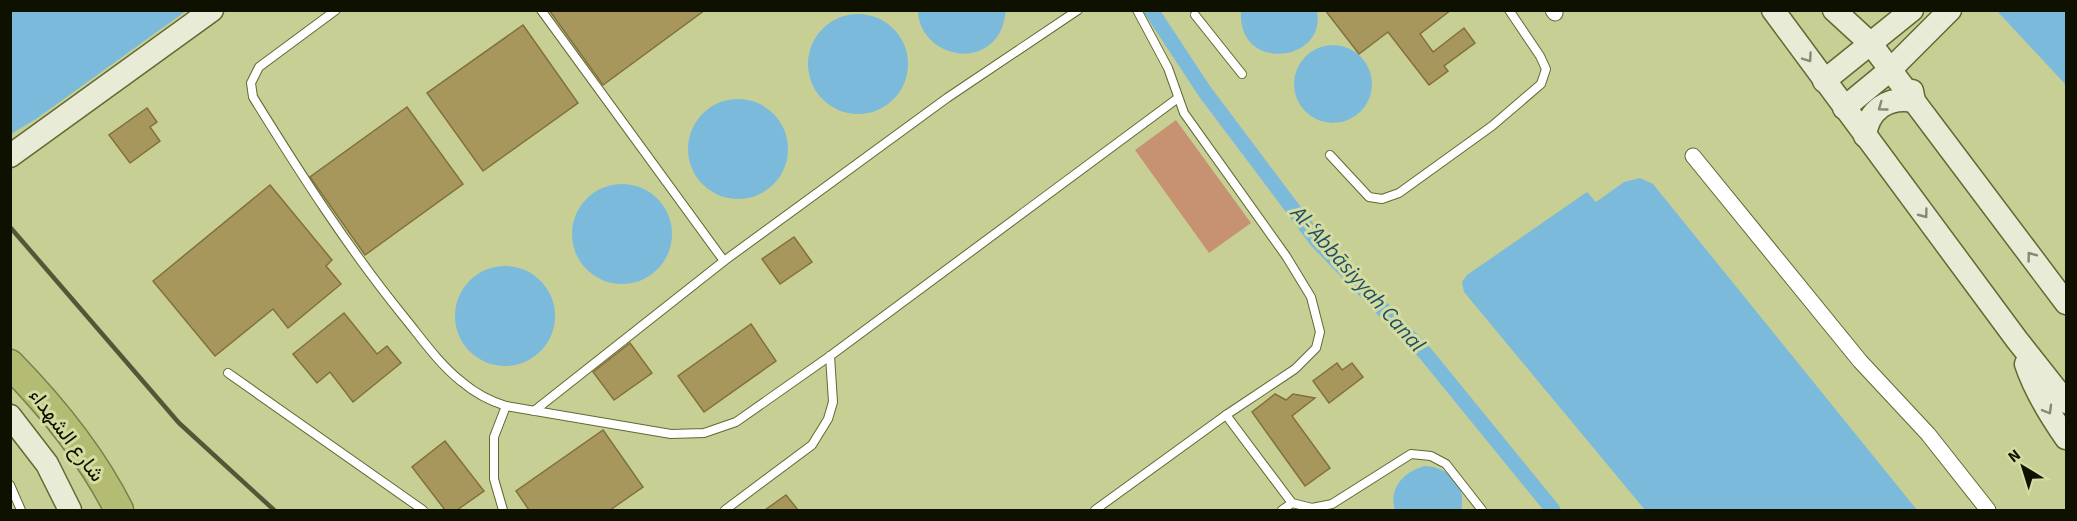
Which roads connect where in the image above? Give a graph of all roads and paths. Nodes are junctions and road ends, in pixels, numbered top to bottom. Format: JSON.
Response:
{"nodes":[{"id":1,"x":212,"y":10,"type":"edge"},
{"id":2,"x":336,"y":10,"type":"edge"},
{"id":3,"x":541,"y":10,"type":"edge"},
{"id":4,"x":1078,"y":10,"type":"edge"},
{"id":5,"x":1137,"y":10,"type":"edge"},
{"id":6,"x":1509,"y":10,"type":"edge"},
{"id":7,"x":1773,"y":10,"type":"edge"},
{"id":8,"x":1834,"y":10,"type":"edge"},
{"id":9,"x":1912,"y":10,"type":"edge"},
{"id":10,"x":1950,"y":10,"type":"edge"},
{"id":11,"x":1196,"y":12,"type":"edge"},
{"id":12,"x":1927,"y":34,"type":"junction"},
{"id":13,"x":1870,"y":44,"type":"junction"},
{"id":14,"x":1890,"y":70,"type":"junction"},
{"id":15,"x":1242,"y":74,"type":"dead end"},
{"id":16,"x":1824,"y":81,"type":"junction"},
{"id":17,"x":1178,"y":98,"type":"junction"},
{"id":18,"x":1914,"y":101,"type":"junction"},
{"id":19,"x":1844,"y":108,"type":"junction"},
{"id":20,"x":1865,"y":136,"type":"junction"},
{"id":21,"x":1330,"y":155,"type":"dead end"},
{"id":22,"x":10,"y":156,"type":"edge"},
{"id":23,"x":1693,"y":156,"type":"dead end"},
{"id":24,"x":724,"y":261,"type":"junction"},
{"id":25,"x":2067,"y":303,"type":"edge"},
{"id":26,"x":2018,"y":340,"type":"junction"},
{"id":27,"x":830,"y":356,"type":"junction"},
{"id":28,"x":10,"y":364,"type":"edge"},
{"id":29,"x":228,"y":373,"type":"dead end"},
{"id":30,"x":10,"y":389,"type":"edge"},
{"id":31,"x":2067,"y":402,"type":"edge"},
{"id":32,"x":506,"y":406,"type":"junction"},
{"id":33,"x":534,"y":411,"type":"junction"},
{"id":34,"x":1226,"y":415,"type":"junction"},
{"id":35,"x":10,"y":416,"type":"edge"},
{"id":36,"x":2067,"y":438,"type":"edge"},
{"id":37,"x":10,"y":485,"type":"edge"},
{"id":38,"x":1292,"y":503,"type":"junction"},
{"id":39,"x":19,"y":509,"type":"edge"},
{"id":40,"x":70,"y":510,"type":"edge"},
{"id":41,"x":101,"y":510,"type":"edge"},
{"id":42,"x":119,"y":510,"type":"edge"},
{"id":43,"x":423,"y":510,"type":"edge"},
{"id":44,"x":503,"y":510,"type":"edge"},
{"id":45,"x":725,"y":510,"type":"edge"},
{"id":46,"x":1095,"y":510,"type":"edge"},
{"id":47,"x":1282,"y":510,"type":"edge"},
{"id":48,"x":1482,"y":510,"type":"edge"},
{"id":49,"x":1988,"y":510,"type":"edge"}],
"edges":[{"from":1,"to":22,"type":"main road"},
{"from":2,"to":32,"type":"lane"},
{"from":3,"to":24,"type":"lane"},
{"from":4,"to":24,"type":"lane"},
{"from":5,"to":17,"type":"lane"},
{"from":6,"to":21,"type":"lane"},
{"from":7,"to":16,"type":"main road","one_way":true},
{"from":8,"to":13,"type":"main road"},
{"from":9,"to":13,"type":"main road"},
{"from":10,"to":12,"type":"main road"},
{"from":11,"to":15,"type":"lane"},
{"from":12,"to":14,"type":"main road"},
{"from":12,"to":18,"type":"main road"},
{"from":13,"to":14,"type":"main road"},
{"from":13,"to":16,"type":"main road"},
{"from":14,"to":18,"type":"main road"},
{"from":14,"to":19,"type":"main road"},
{"from":16,"to":19,"type":"main road"},
{"from":17,"to":27,"type":"lane"},
{"from":17,"to":34,"type":"lane"},
{"from":18,"to":20,"type":"main road","one_way":true},
{"from":25,"to":18,"type":"main road","one_way":true},
{"from":19,"to":20,"type":"main road"},
{"from":20,"to":26,"type":"main road","one_way":true},
{"from":23,"to":49,"type":"street"},
{"from":24,"to":33,"type":"lane"},
{"from":26,"to":31,"type":"main road"},
{"from":26,"to":36,"type":"main road","one_way":true},
{"from":27,"to":33,"type":"lane"},
{"from":27,"to":45,"type":"lane"},
{"from":28,"to":42,"type":"highway","name":"شارع الشهداء"},
{"from":29,"to":43,"type":"lane"},
{"from":30,"to":41,"type":"highway","name":"شارع الشهداء"},
{"from":32,"to":33,"type":"lane"},
{"from":32,"to":44,"type":"lane"},
{"from":34,"to":38,"type":"lane"},
{"from":34,"to":46,"type":"lane"},
{"from":35,"to":40,"type":"main road"},
{"from":37,"to":39,"type":"lane"},
{"from":38,"to":47,"type":"lane"},
{"from":38,"to":48,"type":"lane"}]}
